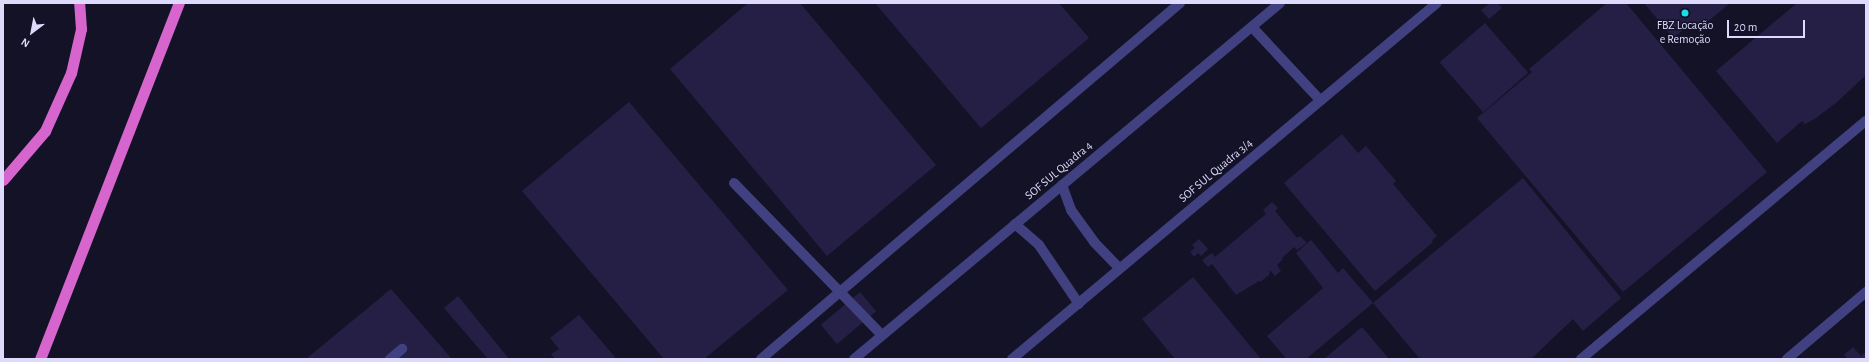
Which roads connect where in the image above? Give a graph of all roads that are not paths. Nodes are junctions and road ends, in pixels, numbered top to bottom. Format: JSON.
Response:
{"nodes":[{"id":1,"x":79,"y":3,"type":"edge"},
{"id":2,"x":179,"y":3,"type":"edge"},
{"id":3,"x":1180,"y":3,"type":"edge"},
{"id":4,"x":1280,"y":3,"type":"edge"},
{"id":5,"x":1437,"y":3,"type":"edge"},
{"id":6,"x":1252,"y":27,"type":"junction"},
{"id":7,"x":1320,"y":100,"type":"junction"},
{"id":8,"x":1866,"y":121,"type":"edge"},
{"id":9,"x":3,"y":180,"type":"edge"},
{"id":10,"x":734,"y":183,"type":"dead end"},
{"id":11,"x":1062,"y":185,"type":"junction"},
{"id":12,"x":1016,"y":224,"type":"junction"},
{"id":13,"x":1120,"y":269,"type":"junction"},
{"id":14,"x":1866,"y":292,"type":"edge"},
{"id":15,"x":839,"y":293,"type":"junction"},
{"id":16,"x":1079,"y":304,"type":"junction"},
{"id":17,"x":881,"y":334,"type":"junction"},
{"id":18,"x":402,"y":349,"type":"dead end"},
{"id":19,"x":40,"y":359,"type":"edge"},
{"id":20,"x":390,"y":359,"type":"edge"},
{"id":21,"x":761,"y":359,"type":"edge"},
{"id":22,"x":854,"y":359,"type":"edge"},
{"id":23,"x":1012,"y":359,"type":"edge"},
{"id":24,"x":1581,"y":359,"type":"edge"},
{"id":25,"x":1787,"y":359,"type":"edge"}],
"edges":[{"from":1,"to":9,"type":"highway"},
{"from":2,"to":19,"type":"highway"},
{"from":3,"to":15,"type":"street"},
{"from":4,"to":6,"type":"street","name":"SOF SUL Quadra 4"},
{"from":5,"to":7,"type":"street","name":"SOF SUL Quadra 3/4"},
{"from":6,"to":7,"type":"street"},
{"from":6,"to":11,"type":"street","name":"SOF SUL Quadra 4"},
{"from":7,"to":13,"type":"street","name":"SOF SUL Quadra 3/4"},
{"from":8,"to":24,"type":"street"},
{"from":10,"to":15,"type":"street"},
{"from":11,"to":12,"type":"street","name":"SOF SUL Quadra 4"},
{"from":11,"to":13,"type":"street"},
{"from":12,"to":16,"type":"street"},
{"from":12,"to":17,"type":"street","name":"SOF SUL Quadra 4"},
{"from":13,"to":16,"type":"street","name":"SOF SUL Quadra 3/4"},
{"from":14,"to":25,"type":"street"},
{"from":15,"to":17,"type":"street"},
{"from":15,"to":21,"type":"street"},
{"from":16,"to":23,"type":"street","name":"SOF SUL Quadra 3/4"},
{"from":17,"to":22,"type":"street","name":"SOF SUL Quadra 4"},
{"from":18,"to":20,"type":"street"}]}
